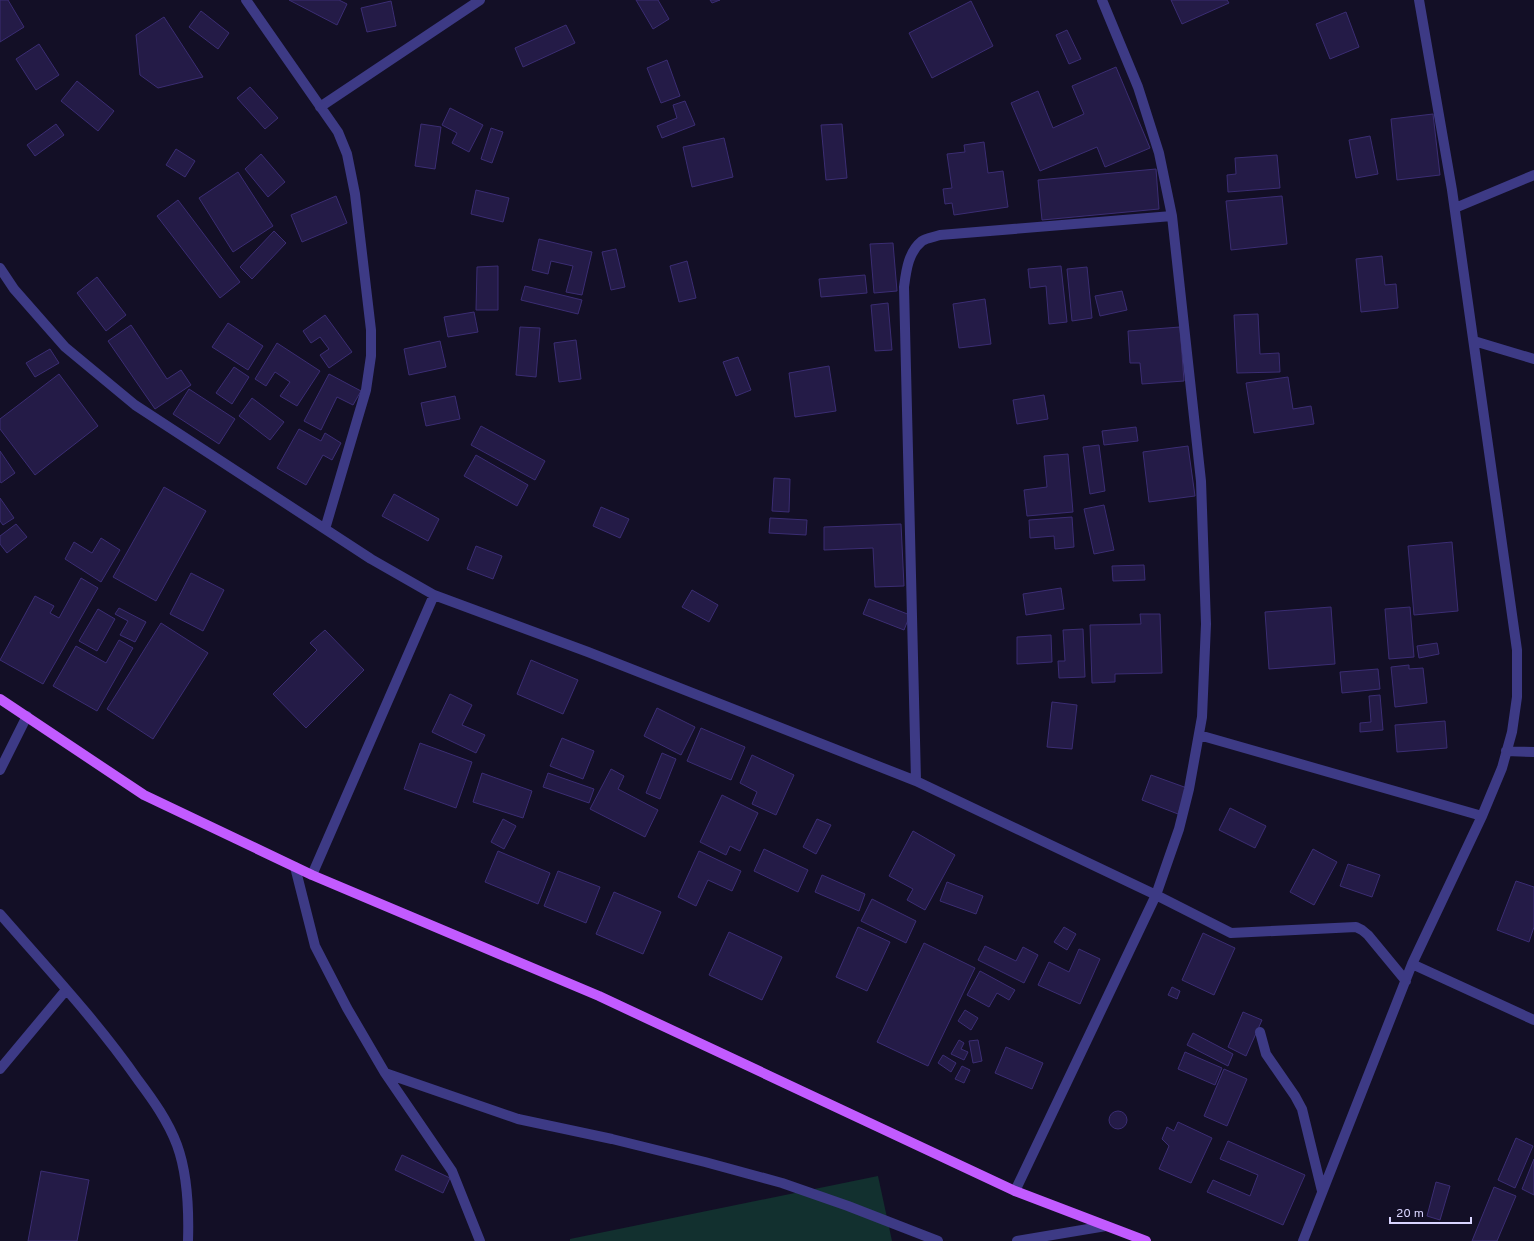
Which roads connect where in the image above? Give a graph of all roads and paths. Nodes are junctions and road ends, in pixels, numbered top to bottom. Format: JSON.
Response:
{"nodes":[{"id":1,"x":246,"y":0,"type":"edge"},
{"id":2,"x":480,"y":0,"type":"edge"},
{"id":3,"x":1102,"y":0,"type":"edge"},
{"id":4,"x":1418,"y":0,"type":"edge"},
{"id":5,"x":320,"y":107,"type":"junction"},
{"id":6,"x":1534,"y":176,"type":"edge"},
{"id":7,"x":1455,"y":208,"type":"junction"},
{"id":8,"x":1172,"y":216,"type":"junction"},
{"id":9,"x":0,"y":268,"type":"edge"},
{"id":10,"x":1474,"y":341,"type":"junction"},
{"id":11,"x":1534,"y":359,"type":"edge"},
{"id":12,"x":325,"y":529,"type":"junction"},
{"id":13,"x":434,"y":595,"type":"junction"},
{"id":14,"x":0,"y":699,"type":"edge"},
{"id":15,"x":27,"y":716,"type":"junction"},
{"id":16,"x":1199,"y":735,"type":"junction"},
{"id":17,"x":1506,"y":751,"type":"junction"},
{"id":18,"x":1534,"y":752,"type":"edge"},
{"id":19,"x":0,"y":770,"type":"edge"},
{"id":20,"x":916,"y":781,"type":"junction"},
{"id":21,"x":1482,"y":816,"type":"junction"},
{"id":22,"x":295,"y":867,"type":"junction"},
{"id":23,"x":312,"y":875,"type":"junction"},
{"id":24,"x":1156,"y":895,"type":"junction"},
{"id":25,"x":0,"y":914,"type":"edge"},
{"id":26,"x":1412,"y":964,"type":"junction"},
{"id":27,"x":1406,"y":980,"type":"junction"},
{"id":28,"x":66,"y":990,"type":"junction"},
{"id":29,"x":1534,"y":1020,"type":"edge"},
{"id":30,"x":1260,"y":1032,"type":"dead end"},
{"id":31,"x":0,"y":1069,"type":"edge"},
{"id":32,"x":385,"y":1073,"type":"junction"},
{"id":33,"x":1015,"y":1191,"type":"junction"},
{"id":34,"x":1322,"y":1191,"type":"junction"},
{"id":35,"x":1106,"y":1226,"type":"junction"},
{"id":36,"x":188,"y":1241,"type":"edge"},
{"id":37,"x":480,"y":1241,"type":"edge"},
{"id":38,"x":938,"y":1241,"type":"edge"},
{"id":39,"x":1017,"y":1241,"type":"edge"},
{"id":40,"x":1146,"y":1241,"type":"edge"},
{"id":41,"x":1303,"y":1241,"type":"edge"}],
"edges":[{"from":1,"to":5,"type":"street"},
{"from":2,"to":5,"type":"street"},
{"from":3,"to":8,"type":"street"},
{"from":4,"to":7,"type":"street"},
{"from":5,"to":12,"type":"street"},
{"from":6,"to":7,"type":"street"},
{"from":7,"to":10,"type":"street"},
{"from":8,"to":16,"type":"street"},
{"from":8,"to":20,"type":"street"},
{"from":9,"to":12,"type":"street"},
{"from":10,"to":11,"type":"street"},
{"from":10,"to":17,"type":"street"},
{"from":12,"to":13,"type":"street"},
{"from":13,"to":20,"type":"street"},
{"from":13,"to":23,"type":"street"},
{"from":14,"to":15,"type":"main road"},
{"from":15,"to":19,"type":"street"},
{"from":15,"to":22,"type":"main road"},
{"from":16,"to":21,"type":"street"},
{"from":16,"to":24,"type":"street"},
{"from":17,"to":18,"type":"street"},
{"from":17,"to":21,"type":"street"},
{"from":20,"to":24,"type":"street"},
{"from":21,"to":26,"type":"street"},
{"from":22,"to":23,"type":"main road"},
{"from":22,"to":32,"type":"street"},
{"from":23,"to":33,"type":"main road"},
{"from":24,"to":27,"type":"street"},
{"from":24,"to":33,"type":"street"},
{"from":25,"to":28,"type":"street"},
{"from":26,"to":27,"type":"street"},
{"from":26,"to":29,"type":"street"},
{"from":27,"to":34,"type":"street"},
{"from":28,"to":31,"type":"street"},
{"from":28,"to":36,"type":"street"},
{"from":30,"to":34,"type":"street"},
{"from":32,"to":37,"type":"street"},
{"from":32,"to":38,"type":"street"},
{"from":33,"to":35,"type":"main road"},
{"from":34,"to":41,"type":"street"},
{"from":35,"to":39,"type":"street"},
{"from":35,"to":40,"type":"main road"}]}
